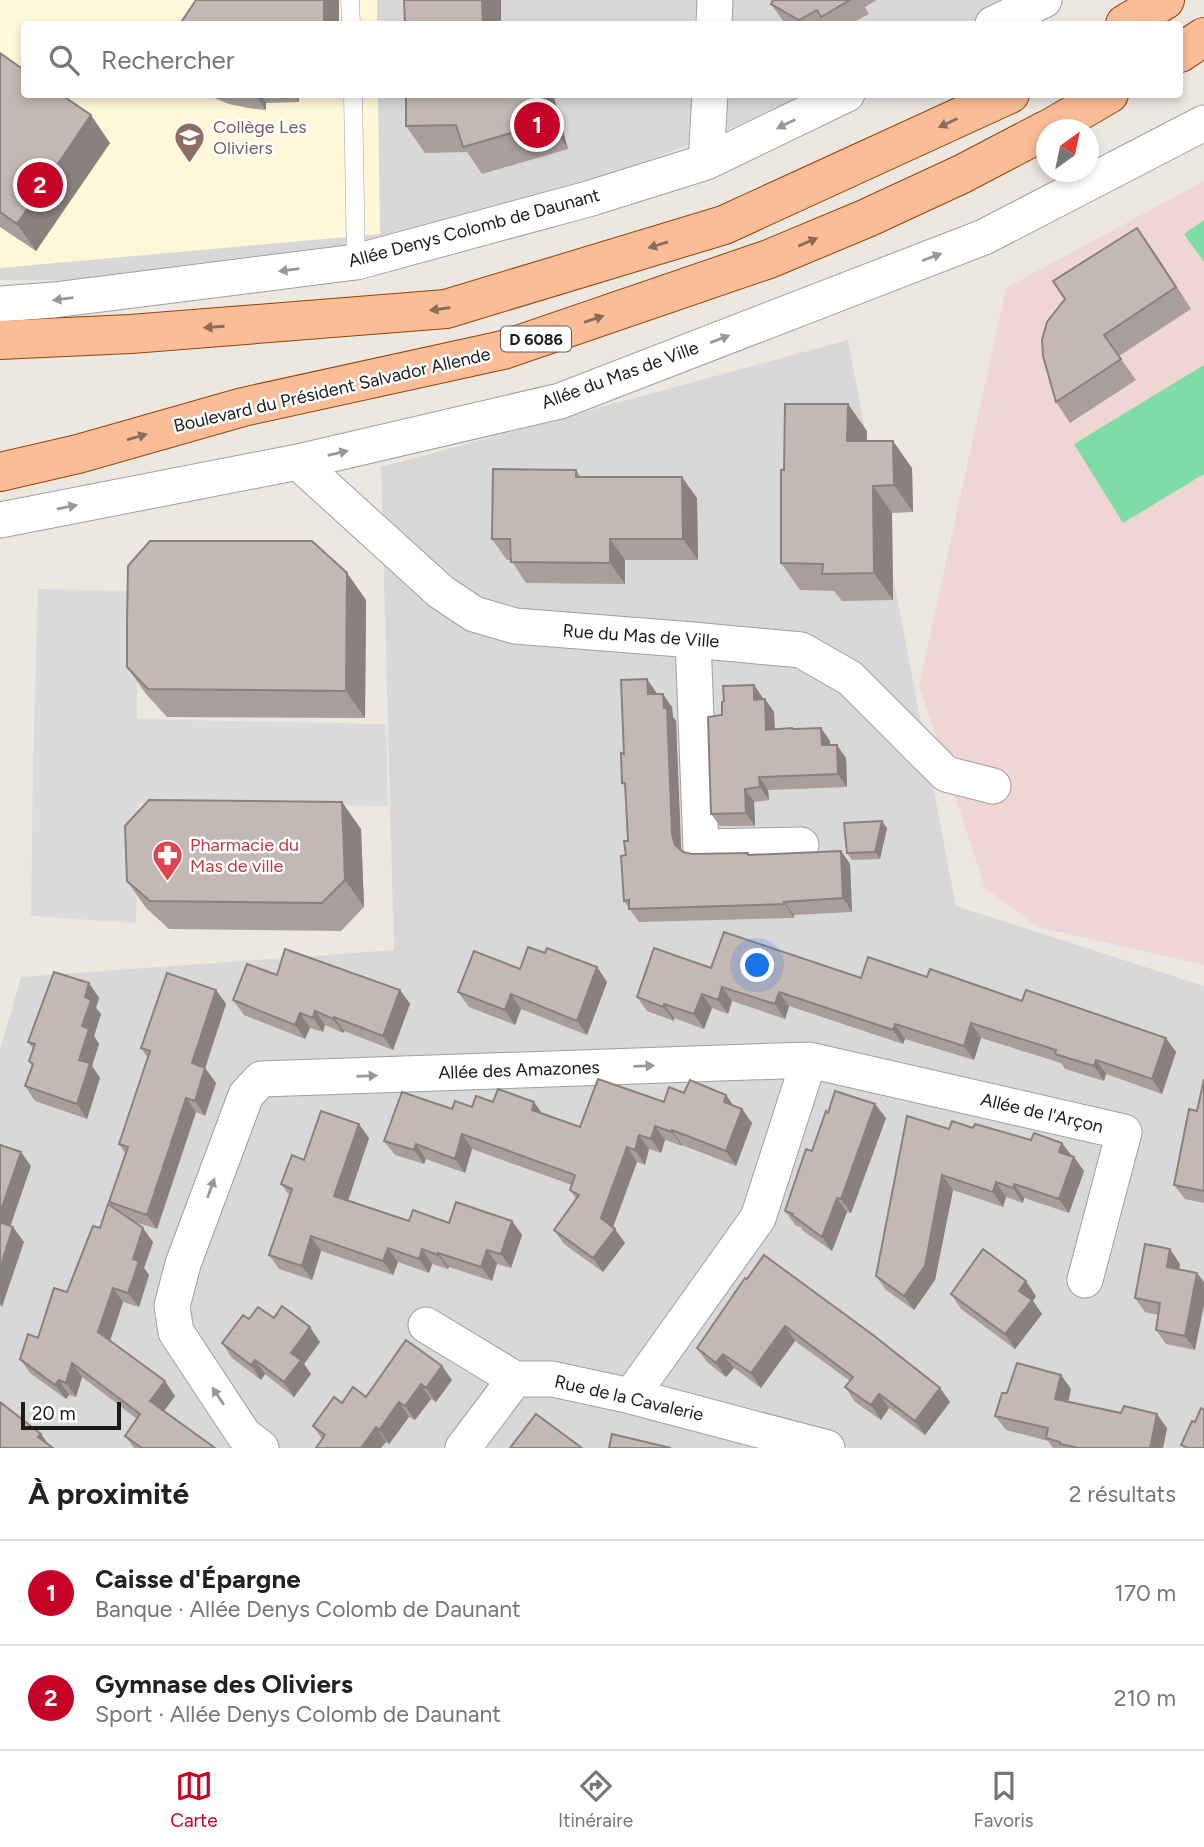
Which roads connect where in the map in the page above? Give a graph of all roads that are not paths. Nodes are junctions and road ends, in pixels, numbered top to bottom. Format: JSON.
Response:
{"nodes":[{"id":1,"x":350,"y":0,"type":"edge"},
{"id":2,"x":715,"y":0,"type":"edge"},
{"id":3,"x":1044,"y":0,"type":"edge"},
{"id":4,"x":1165,"y":0,"type":"edge"},
{"id":5,"x":351,"y":21,"type":"edge"},
{"id":6,"x":714,"y":21,"type":"edge"},
{"id":7,"x":999,"y":21,"type":"edge"},
{"id":8,"x":1130,"y":21,"type":"edge"},
{"id":9,"x":1204,"y":37,"type":"edge"},
{"id":10,"x":1183,"y":50,"type":"edge"},
{"id":11,"x":353,"y":98,"type":"edge"},
{"id":12,"x":710,"y":98,"type":"edge"},
{"id":13,"x":839,"y":98,"type":"edge"},
{"id":14,"x":1001,"y":98,"type":"edge"},
{"id":15,"x":1102,"y":98,"type":"edge"},
{"id":16,"x":1066,"y":119,"type":"edge"},
{"id":17,"x":1204,"y":123,"type":"edge"},
{"id":18,"x":1036,"y":136,"type":"edge"},
{"id":19,"x":706,"y":162,"type":"junction"},
{"id":20,"x":356,"y":262,"type":"junction"},
{"id":21,"x":0,"y":304,"type":"edge"},
{"id":22,"x":0,"y":340,"type":"edge"},
{"id":23,"x":298,"y":462,"type":"junction"},
{"id":24,"x":0,"y":472,"type":"edge"},
{"id":25,"x":0,"y":520,"type":"edge"},
{"id":26,"x":694,"y":640,"type":"junction"},
{"id":27,"x":993,"y":786,"type":"dead end"},
{"id":28,"x":801,"y":845,"type":"dead end"},
{"id":29,"x":809,"y":1060,"type":"junction"},
{"id":30,"x":1085,"y":1280,"type":"dead end"},
{"id":31,"x":426,"y":1325,"type":"dead end"},
{"id":32,"x":515,"y":1378,"type":"junction"},
{"id":33,"x":631,"y":1396,"type":"junction"},
{"id":34,"x":261,"y":1448,"type":"edge"},
{"id":35,"x":463,"y":1448,"type":"edge"},
{"id":36,"x":827,"y":1448,"type":"edge"}],
"edges":[{"from":1,"to":5,"type":"lane"},
{"from":2,"to":6,"type":"street"},
{"from":3,"to":7,"type":"street"},
{"from":4,"to":8,"type":"main road"},
{"from":9,"to":10,"type":"main road"},
{"from":11,"to":20,"type":"lane"},
{"from":12,"to":19,"type":"street"},
{"from":13,"to":19,"type":"street","name":"Allée Denys Colomb de Daunant","one_way":true},
{"from":14,"to":22,"type":"main road","one_way":true},
{"from":15,"to":16,"type":"main road","name":"Boulevard du Président Salvador Allende","number":"D 6086"},
{"from":23,"to":17,"type":"street","name":"Allée du Mas de Ville","one_way":true},
{"from":24,"to":18,"type":"main road","name":"Boulevard du Président Salvador Allende","number":"D 6086","one_way":true},
{"from":19,"to":20,"type":"street","name":"Allée Denys Colomb de Daunant"},
{"from":20,"to":21,"type":"street","name":"Allée Denys Colomb de Daunant","one_way":true},
{"from":25,"to":23,"type":"street","name":"Allée du Mas de Ville","one_way":true},
{"from":23,"to":26,"type":"street","name":"Rue du Mas de Ville"},
{"from":26,"to":27,"type":"street","name":"Rue du Mas de Ville"},
{"from":26,"to":28,"type":"street"},
{"from":29,"to":30,"type":"street","name":"Allée de l'Arçon"},
{"from":29,"to":33,"type":"street"},
{"from":34,"to":29,"type":"street","name":"Allée des Amazones","one_way":true},
{"from":31,"to":32,"type":"street"},
{"from":32,"to":33,"type":"street","name":"Rue de la Cavalerie"},
{"from":32,"to":35,"type":"street"},
{"from":33,"to":36,"type":"street","name":"Rue de la Cavalerie"}]}
